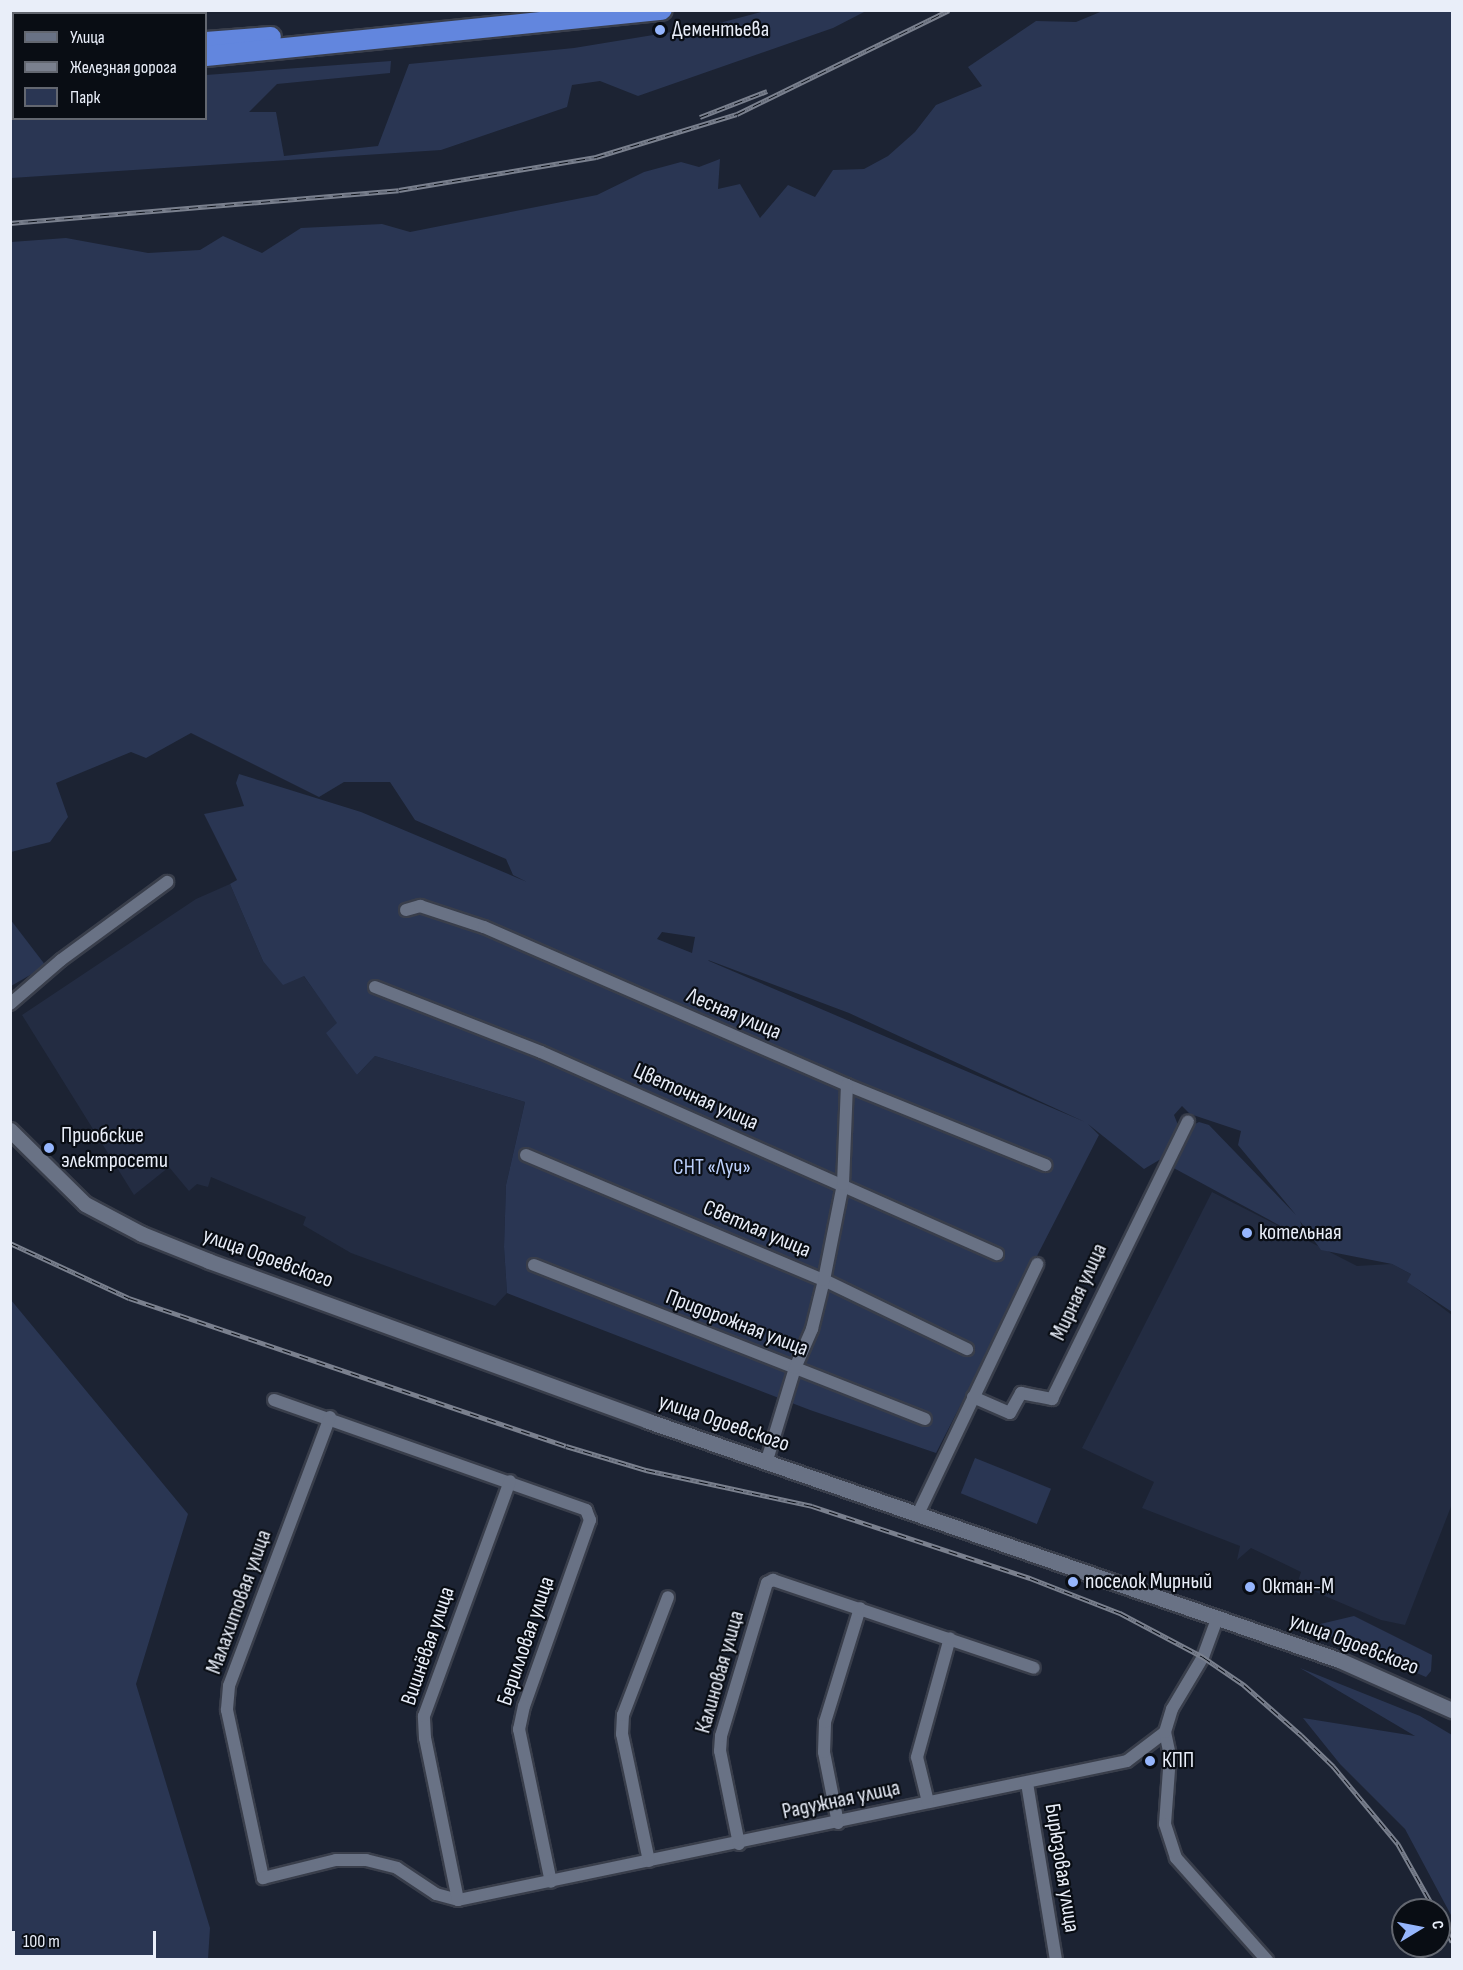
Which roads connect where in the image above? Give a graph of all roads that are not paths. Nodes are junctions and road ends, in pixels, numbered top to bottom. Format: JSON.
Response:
{"nodes":[{"id":1,"x":554,"y":10,"type":"edge"},
{"id":2,"x":662,"y":10,"type":"edge"},
{"id":3,"x":491,"y":23,"type":"junction"},
{"id":4,"x":207,"y":42,"type":"edge"},
{"id":5,"x":207,"y":56,"type":"edge"},
{"id":6,"x":166,"y":882,"type":"dead end"},
{"id":7,"x":406,"y":910,"type":"dead end"},
{"id":8,"x":375,"y":987,"type":"dead end"},
{"id":9,"x":10,"y":1004,"type":"edge"},
{"id":10,"x":847,"y":1084,"type":"junction"},
{"id":11,"x":1188,"y":1121,"type":"dead end"},
{"id":12,"x":10,"y":1130,"type":"edge"},
{"id":13,"x":526,"y":1155,"type":"dead end"},
{"id":14,"x":1046,"y":1164,"type":"dead end"},
{"id":15,"x":843,"y":1184,"type":"junction"},
{"id":16,"x":997,"y":1254,"type":"dead end"},
{"id":17,"x":1037,"y":1264,"type":"dead end"},
{"id":18,"x":534,"y":1265,"type":"dead end"},
{"id":19,"x":824,"y":1280,"type":"junction"},
{"id":20,"x":968,"y":1349,"type":"dead end"},
{"id":21,"x":795,"y":1368,"type":"junction"},
{"id":22,"x":973,"y":1397,"type":"junction"},
{"id":23,"x":274,"y":1400,"type":"dead end"},
{"id":24,"x":330,"y":1417,"type":"junction"},
{"id":25,"x":925,"y":1419,"type":"dead end"},
{"id":26,"x":766,"y":1461,"type":"junction"},
{"id":27,"x":510,"y":1481,"type":"junction"},
{"id":28,"x":918,"y":1514,"type":"junction"},
{"id":29,"x":668,"y":1597,"type":"dead end"},
{"id":30,"x":860,"y":1608,"type":"junction"},
{"id":31,"x":1217,"y":1619,"type":"junction"},
{"id":32,"x":950,"y":1638,"type":"junction"},
{"id":33,"x":1034,"y":1668,"type":"dead end"},
{"id":34,"x":1452,"y":1710,"type":"edge"},
{"id":35,"x":1165,"y":1732,"type":"junction"},
{"id":36,"x":1027,"y":1783,"type":"junction"},
{"id":37,"x":928,"y":1802,"type":"junction"},
{"id":38,"x":838,"y":1823,"type":"junction"},
{"id":39,"x":739,"y":1844,"type":"junction"},
{"id":40,"x":650,"y":1862,"type":"junction"},
{"id":41,"x":550,"y":1882,"type":"junction"},
{"id":42,"x":458,"y":1900,"type":"junction"},
{"id":43,"x":1056,"y":1959,"type":"edge"},
{"id":44,"x":1268,"y":1959,"type":"edge"}],
"edges":[{"from":1,"to":3,"type":"highway"},
{"from":2,"to":3,"type":"highway"},
{"from":3,"to":4,"type":"highway"},
{"from":3,"to":5,"type":"highway"},
{"from":6,"to":9,"type":"street"},
{"from":7,"to":10,"type":"street","name":"Лесная улица"},
{"from":8,"to":15,"type":"street","name":"Цветочная улица"},
{"from":10,"to":14,"type":"street","name":"Лесная улица"},
{"from":10,"to":15,"type":"street"},
{"from":11,"to":22,"type":"street","name":"Мирная улица"},
{"from":12,"to":26,"type":"street","name":"улица Одоевского"},
{"from":13,"to":19,"type":"street","name":"Светлая улица"},
{"from":15,"to":16,"type":"street","name":"Цветочная улица"},
{"from":15,"to":19,"type":"street"},
{"from":17,"to":22,"type":"street"},
{"from":18,"to":21,"type":"street","name":"Придорожная улица"},
{"from":19,"to":20,"type":"street","name":"Светлая улица"},
{"from":19,"to":21,"type":"street"},
{"from":21,"to":25,"type":"street","name":"Придорожная улица"},
{"from":21,"to":26,"type":"street"},
{"from":22,"to":28,"type":"street"},
{"from":23,"to":24,"type":"street"},
{"from":24,"to":27,"type":"street"},
{"from":24,"to":42,"type":"street","name":"Малахитовая улица"},
{"from":26,"to":28,"type":"street","name":"улица Одоевского"},
{"from":27,"to":41,"type":"street","name":"Берилловая улица"},
{"from":27,"to":42,"type":"street","name":"Вишнёвая улица"},
{"from":28,"to":31,"type":"street","name":"улица Одоевского"},
{"from":29,"to":40,"type":"street"},
{"from":30,"to":32,"type":"street"},
{"from":30,"to":38,"type":"street"},
{"from":30,"to":39,"type":"street","name":"Калиновая улица"},
{"from":31,"to":34,"type":"street","name":"улица Одоевского"},
{"from":31,"to":35,"type":"street"},
{"from":32,"to":33,"type":"street"},
{"from":32,"to":37,"type":"street"},
{"from":35,"to":36,"type":"street","name":"Радужная улица"},
{"from":35,"to":44,"type":"street"},
{"from":36,"to":37,"type":"street","name":"Радужная улица"},
{"from":36,"to":43,"type":"street","name":"Бирюзовая улица"},
{"from":37,"to":38,"type":"street","name":"Радужная улица"},
{"from":38,"to":39,"type":"street","name":"Радужная улица"},
{"from":39,"to":40,"type":"street","name":"Радужная улица"},
{"from":40,"to":41,"type":"street","name":"Радужная улица"},
{"from":41,"to":42,"type":"street","name":"Радужная улица"}]}
